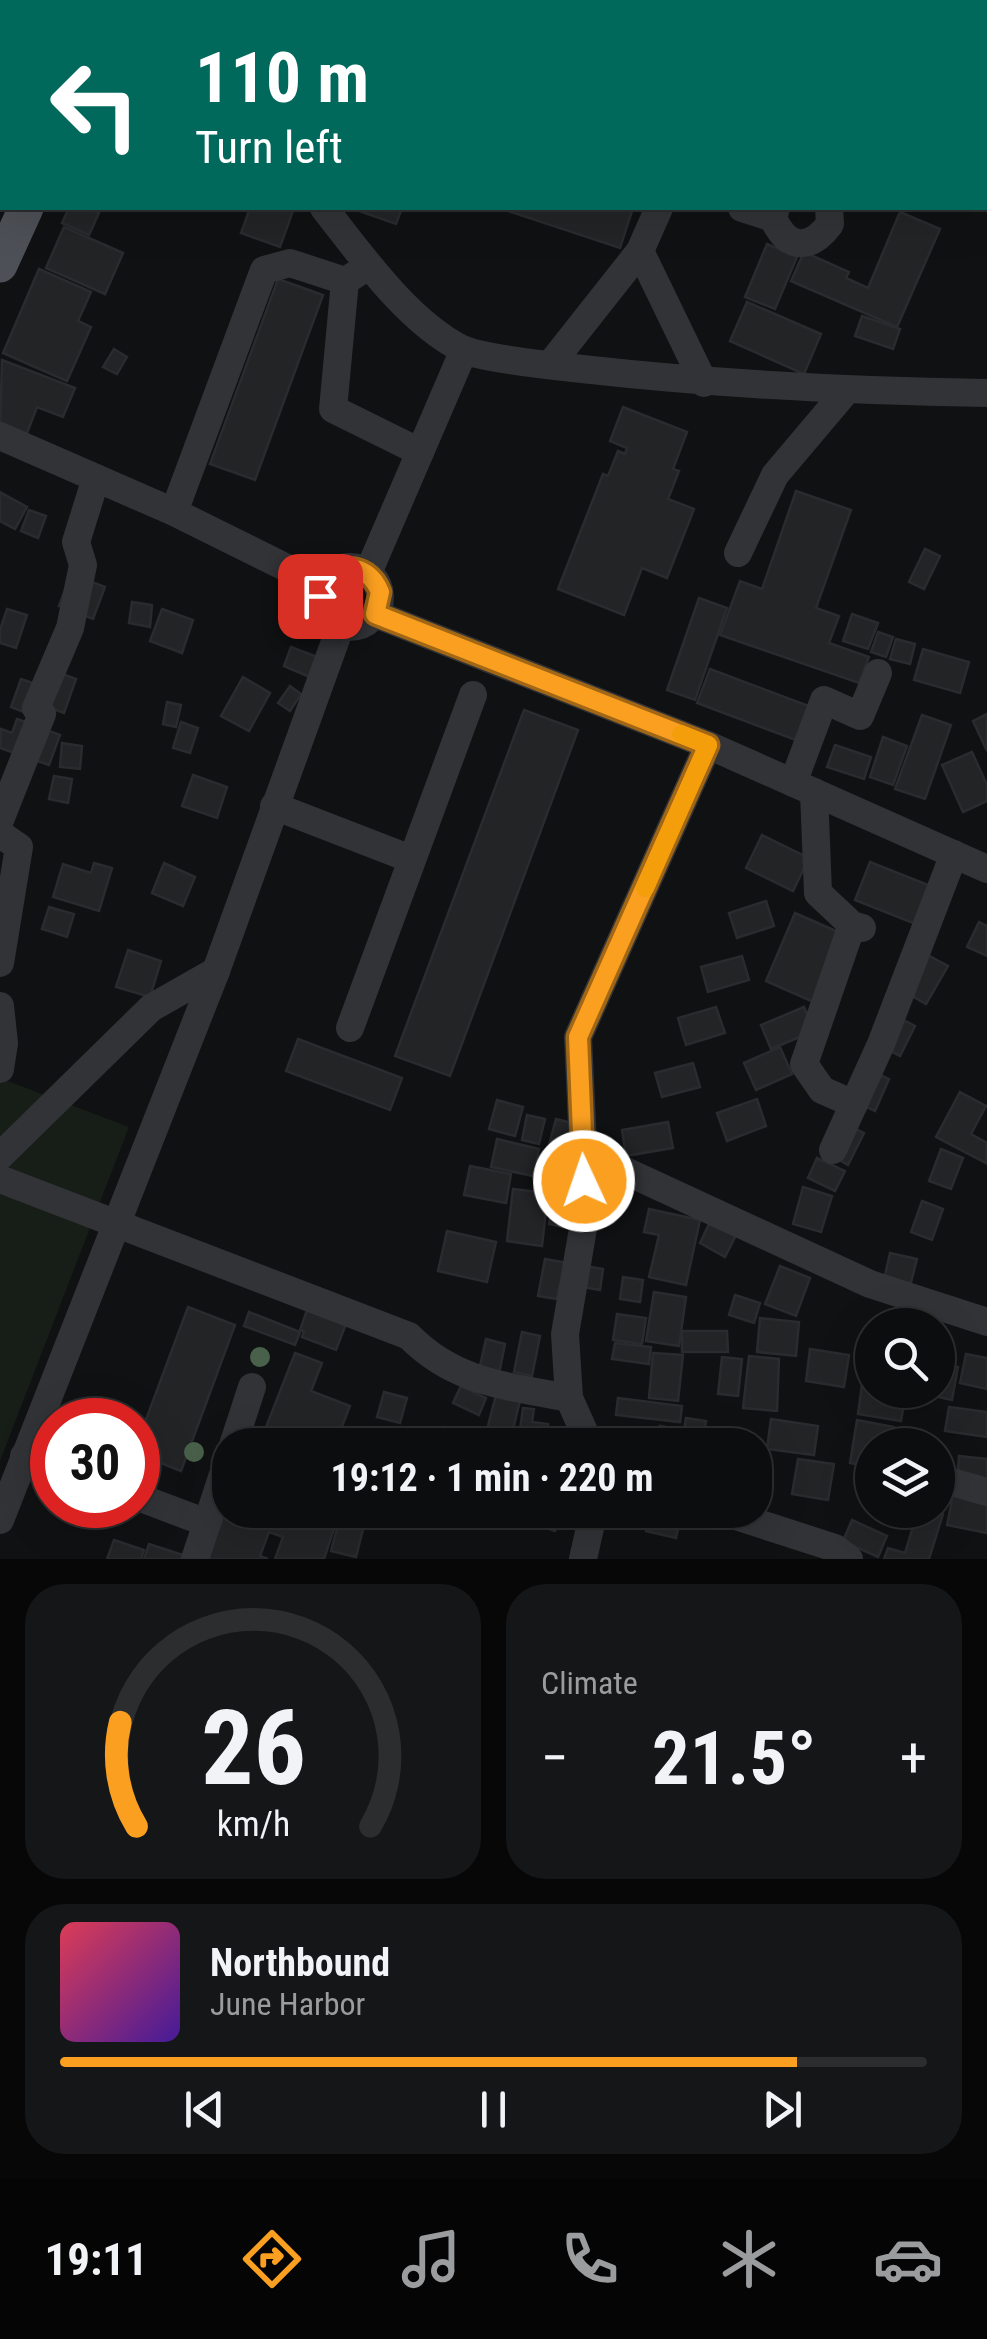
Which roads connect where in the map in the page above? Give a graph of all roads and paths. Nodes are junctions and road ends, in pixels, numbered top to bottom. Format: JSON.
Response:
{"nodes":[{"id":1,"x":25,"y":210,"type":"edge"},
{"id":2,"x":325,"y":210,"type":"edge"},
{"id":3,"x":659,"y":210,"type":"edge"},
{"id":4,"x":829,"y":210,"type":"edge"},
{"id":5,"x":775,"y":212,"type":"edge"},
{"id":6,"x":640,"y":251,"type":"junction"},
{"id":7,"x":0,"y":265,"type":"edge"},
{"id":8,"x":357,"y":273,"type":"junction"},
{"id":9,"x":464,"y":350,"type":"junction"},
{"id":10,"x":550,"y":366,"type":"junction"},
{"id":11,"x":704,"y":382,"type":"junction"},
{"id":12,"x":846,"y":390,"type":"junction"},
{"id":13,"x":987,"y":393,"type":"edge"},
{"id":14,"x":0,"y":436,"type":"edge"},
{"id":15,"x":420,"y":452,"type":"junction"},
{"id":16,"x":96,"y":478,"type":"junction"},
{"id":17,"x":174,"y":512,"type":"junction"},
{"id":18,"x":738,"y":553,"type":"dead end"},
{"id":19,"x":368,"y":573,"type":"junction"},
{"id":20,"x":322,"y":586,"type":"junction"},
{"id":21,"x":375,"y":614,"type":"junction"},
{"id":22,"x":342,"y":625,"type":"junction"},
{"id":23,"x":878,"y":673,"type":"dead end"},
{"id":24,"x":473,"y":694,"type":"dead end"},
{"id":25,"x":708,"y":745,"type":"junction"},
{"id":26,"x":803,"y":787,"type":"junction"},
{"id":27,"x":274,"y":806,"type":"junction"},
{"id":28,"x":0,"y":820,"type":"edge"},
{"id":29,"x":0,"y":834,"type":"edge"},
{"id":30,"x":954,"y":854,"type":"junction"},
{"id":31,"x":412,"y":860,"type":"junction"},
{"id":32,"x":987,"y":868,"type":"edge"},
{"id":33,"x":0,"y":963,"type":"edge"},
{"id":34,"x":216,"y":971,"type":"junction"},
{"id":35,"x":0,"y":1006,"type":"edge"},
{"id":36,"x":350,"y":1028,"type":"dead end"},
{"id":37,"x":0,"y":1069,"type":"edge"},
{"id":38,"x":854,"y":1104,"type":"junction"},
{"id":39,"x":833,"y":1150,"type":"dead end"},
{"id":40,"x":582,"y":1151,"type":"junction"},
{"id":41,"x":0,"y":1156,"type":"edge"},
{"id":42,"x":0,"y":1179,"type":"edge"},
{"id":43,"x":117,"y":1226,"type":"junction"},
{"id":44,"x":987,"y":1322,"type":"edge"},
{"id":45,"x":252,"y":1386,"type":"dead end"},
{"id":46,"x":570,"y":1398,"type":"junction"},
{"id":47,"x":238,"y":1428,"type":"edge"},
{"id":48,"x":583,"y":1428,"type":"edge"},
{"id":49,"x":24,"y":1456,"type":"junction"},
{"id":50,"x":30,"y":1458,"type":"edge"},
{"id":51,"x":955,"y":1483,"type":"edge"},
{"id":52,"x":987,"y":1492,"type":"edge"},
{"id":53,"x":160,"y":1505,"type":"edge"},
{"id":54,"x":212,"y":1508,"type":"edge"},
{"id":55,"x":0,"y":1520,"type":"edge"},
{"id":56,"x":207,"y":1523,"type":"junction"},
{"id":57,"x":590,"y":1528,"type":"edge"},
{"id":58,"x":772,"y":1528,"type":"edge"},
{"id":59,"x":195,"y":1559,"type":"edge"},
{"id":60,"x":583,"y":1559,"type":"edge"},
{"id":61,"x":849,"y":1559,"type":"edge"}],
"edges":[{"from":1,"to":7,"type":"main road"},
{"from":2,"to":8,"type":"street"},
{"from":3,"to":6,"type":"street"},
{"from":4,"to":5,"type":"street"},
{"from":6,"to":10,"type":"street"},
{"from":6,"to":11,"type":"street"},
{"from":8,"to":9,"type":"street"},
{"from":8,"to":15,"type":"street"},
{"from":8,"to":17,"type":"street"},
{"from":9,"to":10,"type":"street"},
{"from":9,"to":15,"type":"street"},
{"from":10,"to":11,"type":"street"},
{"from":11,"to":12,"type":"street"},
{"from":12,"to":13,"type":"street"},
{"from":12,"to":18,"type":"street"},
{"from":14,"to":16,"type":"street"},
{"from":15,"to":19,"type":"street"},
{"from":16,"to":17,"type":"street"},
{"from":16,"to":28,"type":"street"},
{"from":17,"to":20,"type":"street"},
{"from":19,"to":20,"type":"street"},
{"from":19,"to":21,"type":"street"},
{"from":20,"to":22,"type":"street"},
{"from":21,"to":22,"type":"street"},
{"from":21,"to":25,"type":"street"},
{"from":22,"to":27,"type":"street"},
{"from":23,"to":26,"type":"street"},
{"from":24,"to":31,"type":"street"},
{"from":25,"to":26,"type":"street"},
{"from":25,"to":40,"type":"street"},
{"from":26,"to":30,"type":"street"},
{"from":26,"to":38,"type":"street"},
{"from":27,"to":31,"type":"street"},
{"from":27,"to":34,"type":"street"},
{"from":29,"to":33,"type":"street"},
{"from":30,"to":32,"type":"street"},
{"from":30,"to":38,"type":"street"},
{"from":31,"to":36,"type":"street"},
{"from":34,"to":41,"type":"street"},
{"from":34,"to":43,"type":"street"},
{"from":35,"to":37,"type":"street"},
{"from":38,"to":39,"type":"street"},
{"from":40,"to":44,"type":"street"},
{"from":40,"to":46,"type":"street"},
{"from":42,"to":43,"type":"street"},
{"from":43,"to":46,"type":"street"},
{"from":43,"to":49,"type":"street"},
{"from":45,"to":47,"type":"street"},
{"from":46,"to":48,"type":"street"},
{"from":49,"to":50,"type":"street"},
{"from":49,"to":55,"type":"street"},
{"from":51,"to":52,"type":"street"},
{"from":53,"to":56,"type":"street"},
{"from":54,"to":56,"type":"street"},
{"from":56,"to":59,"type":"street"},
{"from":57,"to":60,"type":"street"},
{"from":58,"to":61,"type":"street"}]}
